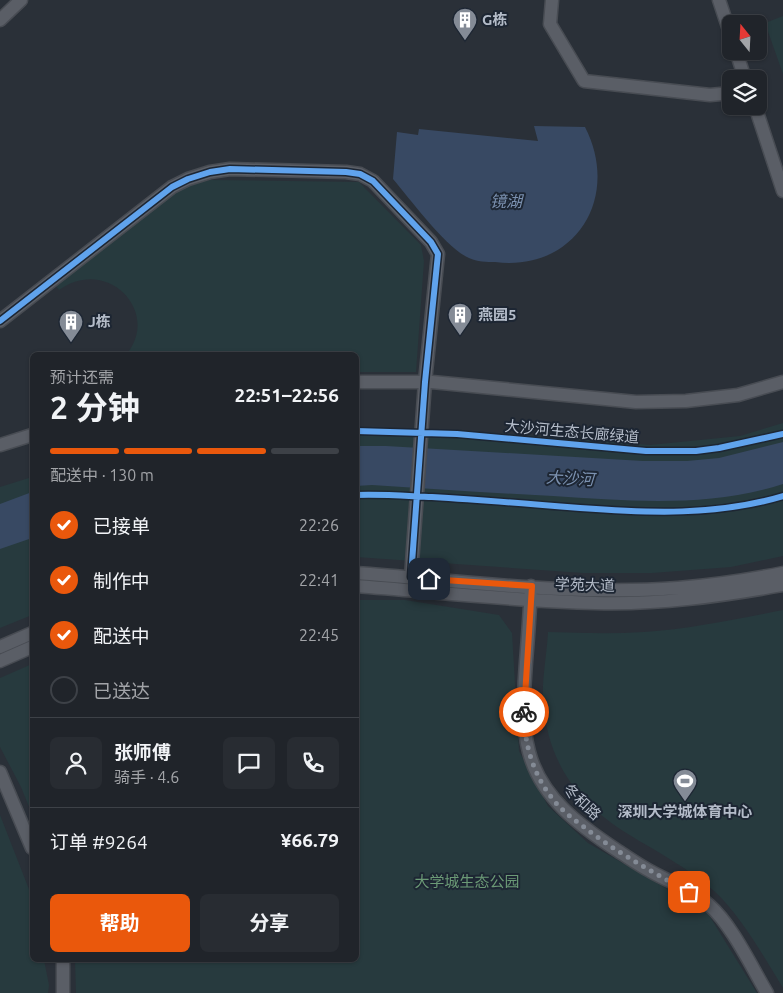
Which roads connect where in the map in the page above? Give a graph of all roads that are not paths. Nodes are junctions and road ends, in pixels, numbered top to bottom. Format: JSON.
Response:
{"nodes":[{"id":1,"x":21,"y":0,"type":"edge"},
{"id":2,"x":552,"y":0,"type":"edge"},
{"id":3,"x":719,"y":0,"type":"edge"},
{"id":4,"x":724,"y":15,"type":"edge"},
{"id":5,"x":0,"y":20,"type":"edge"},
{"id":6,"x":722,"y":94,"type":"edge"},
{"id":7,"x":758,"y":115,"type":"edge"},
{"id":8,"x":783,"y":192,"type":"edge"},
{"id":9,"x":0,"y":320,"type":"edge"},
{"id":10,"x":359,"y":382,"type":"edge"},
{"id":11,"x":425,"y":382,"type":"junction"},
{"id":12,"x":783,"y":382,"type":"edge"},
{"id":13,"x":30,"y":436,"type":"edge"},
{"id":14,"x":0,"y":445,"type":"edge"},
{"id":15,"x":359,"y":573,"type":"edge"},
{"id":16,"x":783,"y":573,"type":"edge"},
{"id":17,"x":411,"y":577,"type":"junction"},
{"id":18,"x":783,"y":585,"type":"edge"},
{"id":19,"x":359,"y":586,"type":"edge"},
{"id":20,"x":531,"y":593,"type":"junction"},
{"id":21,"x":30,"y":634,"type":"edge"},
{"id":22,"x":0,"y":647,"type":"edge"},
{"id":23,"x":30,"y":648,"type":"edge"},
{"id":24,"x":0,"y":661,"type":"edge"},
{"id":25,"x":0,"y":772,"type":"edge"},
{"id":26,"x":30,"y":843,"type":"edge"},
{"id":27,"x":63,"y":962,"type":"edge"},
{"id":28,"x":64,"y":993,"type":"edge"},
{"id":29,"x":767,"y":993,"type":"edge"}],
"edges":[{"from":1,"to":5,"type":"street"},
{"from":2,"to":6,"type":"street"},
{"from":3,"to":4,"type":"street"},
{"from":7,"to":8,"type":"street"},
{"from":9,"to":11,"type":"street"},
{"from":10,"to":11,"type":"street"},
{"from":11,"to":12,"type":"street"},
{"from":11,"to":17,"type":"street"},
{"from":13,"to":14,"type":"street"},
{"from":15,"to":17,"type":"street","name":"学苑大道"},
{"from":16,"to":20,"type":"street","name":"学苑大道"},
{"from":17,"to":20,"type":"street","name":"学苑大道"},
{"from":18,"to":20,"type":"street","name":"学苑大道"},
{"from":19,"to":20,"type":"street","name":"学苑大道"},
{"from":20,"to":29,"type":"street","name":"冬和路"},
{"from":21,"to":22,"type":"street"},
{"from":23,"to":24,"type":"street"},
{"from":25,"to":26,"type":"street"},
{"from":27,"to":28,"type":"street"}]}
